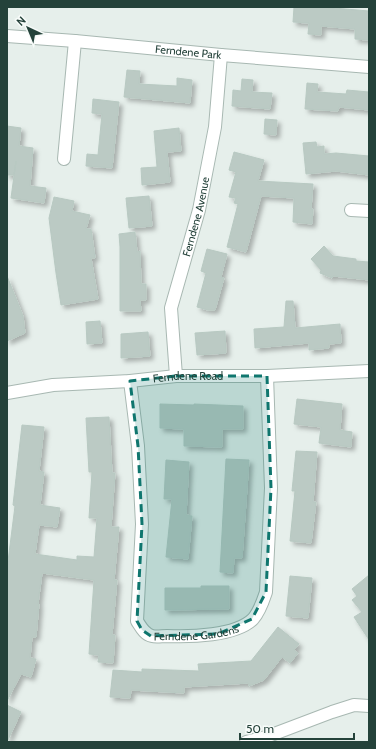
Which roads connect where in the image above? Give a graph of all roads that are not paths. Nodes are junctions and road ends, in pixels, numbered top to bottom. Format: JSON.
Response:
{"nodes":[{"id":1,"x":7,"y":36,"type":"edge"},
{"id":2,"x":75,"y":40,"type":"junction"},
{"id":3,"x":221,"y":56,"type":"junction"},
{"id":4,"x":369,"y":67,"type":"edge"},
{"id":5,"x":64,"y":159,"type":"dead end"},
{"id":6,"x":351,"y":210,"type":"dead end"},
{"id":7,"x":369,"y":211,"type":"edge"},
{"id":8,"x":369,"y":371,"type":"edge"},
{"id":9,"x":176,"y":376,"type":"junction"},
{"id":10,"x":266,"y":376,"type":"junction"},
{"id":11,"x":130,"y":382,"type":"junction"},
{"id":12,"x":7,"y":393,"type":"edge"},
{"id":13,"x":369,"y":706,"type":"edge"},
{"id":14,"x":246,"y":742,"type":"edge"}],
"edges":[{"from":1,"to":2,"type":"street","name":"Ferndene Park"},
{"from":2,"to":3,"type":"street","name":"Ferndene Park"},
{"from":2,"to":5,"type":"street"},
{"from":3,"to":4,"type":"street","name":"Ferndene Park"},
{"from":3,"to":9,"type":"street","name":"Ferndene Avenue"},
{"from":6,"to":7,"type":"street"},
{"from":8,"to":10,"type":"street","name":"Ferndene Road"},
{"from":9,"to":10,"type":"street","name":"Ferndene Road"},
{"from":9,"to":11,"type":"street","name":"Ferndene Road"},
{"from":10,"to":11,"type":"street","name":"Ferndene Gardens"},
{"from":11,"to":12,"type":"street","name":"Ferndene Road"},
{"from":13,"to":14,"type":"street"}]}
